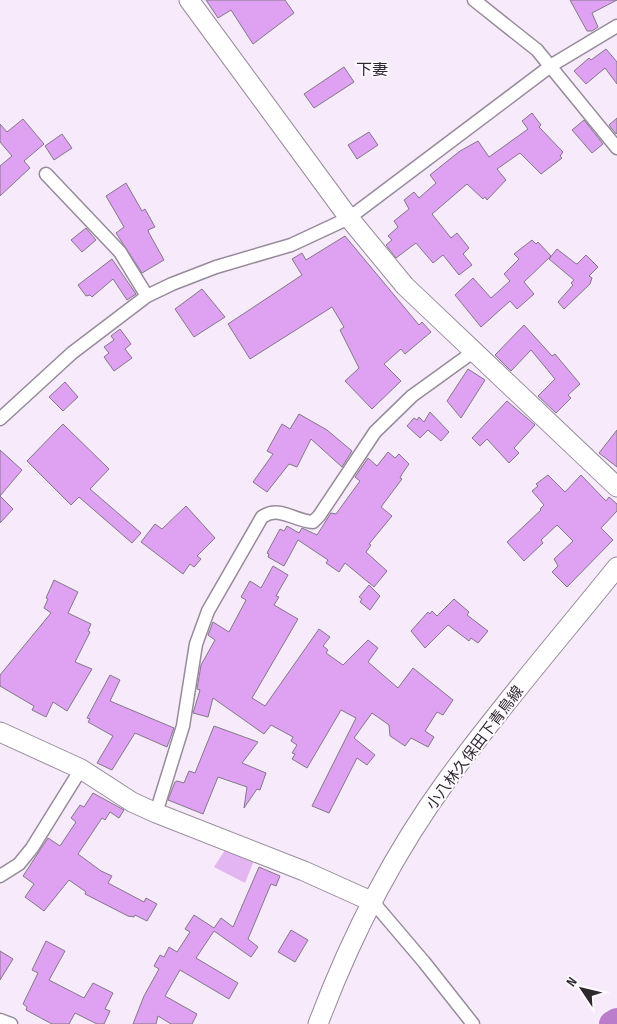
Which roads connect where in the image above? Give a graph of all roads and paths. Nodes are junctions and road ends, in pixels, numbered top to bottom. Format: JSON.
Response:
{"nodes":[{"id":1,"x":188,"y":0,"type":"edge"},
{"id":2,"x":474,"y":0,"type":"edge"},
{"id":3,"x":617,"y":26,"type":"edge"},
{"id":4,"x":552,"y":65,"type":"junction"},
{"id":5,"x":617,"y":148,"type":"edge"},
{"id":6,"x":46,"y":174,"type":"dead end"},
{"id":7,"x":349,"y":218,"type":"junction"},
{"id":8,"x":147,"y":296,"type":"junction"},
{"id":9,"x":473,"y":352,"type":"junction"},
{"id":10,"x":0,"y":419,"type":"edge"},
{"id":11,"x":617,"y":487,"type":"edge"},
{"id":12,"x":617,"y":567,"type":"edge"},
{"id":13,"x":0,"y":732,"type":"edge"},
{"id":14,"x":80,"y":770,"type":"junction"},
{"id":15,"x":156,"y":813,"type":"junction"},
{"id":16,"x":0,"y":876,"type":"edge"},
{"id":17,"x":373,"y":902,"type":"junction"},
{"id":18,"x":0,"y":1020,"type":"edge"},
{"id":19,"x":11,"y":1024,"type":"edge"},
{"id":20,"x":318,"y":1024,"type":"edge"},
{"id":21,"x":473,"y":1024,"type":"edge"}],
"edges":[{"from":1,"to":7,"type":"street"},
{"from":2,"to":4,"type":"street"},
{"from":3,"to":4,"type":"street"},
{"from":4,"to":5,"type":"street"},
{"from":4,"to":7,"type":"street"},
{"from":6,"to":8,"type":"street"},
{"from":7,"to":8,"type":"street"},
{"from":7,"to":9,"type":"street"},
{"from":8,"to":10,"type":"street"},
{"from":9,"to":11,"type":"street"},
{"from":9,"to":15,"type":"street"},
{"from":12,"to":17,"type":"street","name":"小八林久保田下青鳥線"},
{"from":13,"to":14,"type":"street"},
{"from":14,"to":15,"type":"street"},
{"from":14,"to":16,"type":"street"},
{"from":15,"to":17,"type":"street"},
{"from":17,"to":20,"type":"street","name":"小八林久保田下青鳥線"},
{"from":17,"to":21,"type":"street"},
{"from":18,"to":19,"type":"street"}]}
